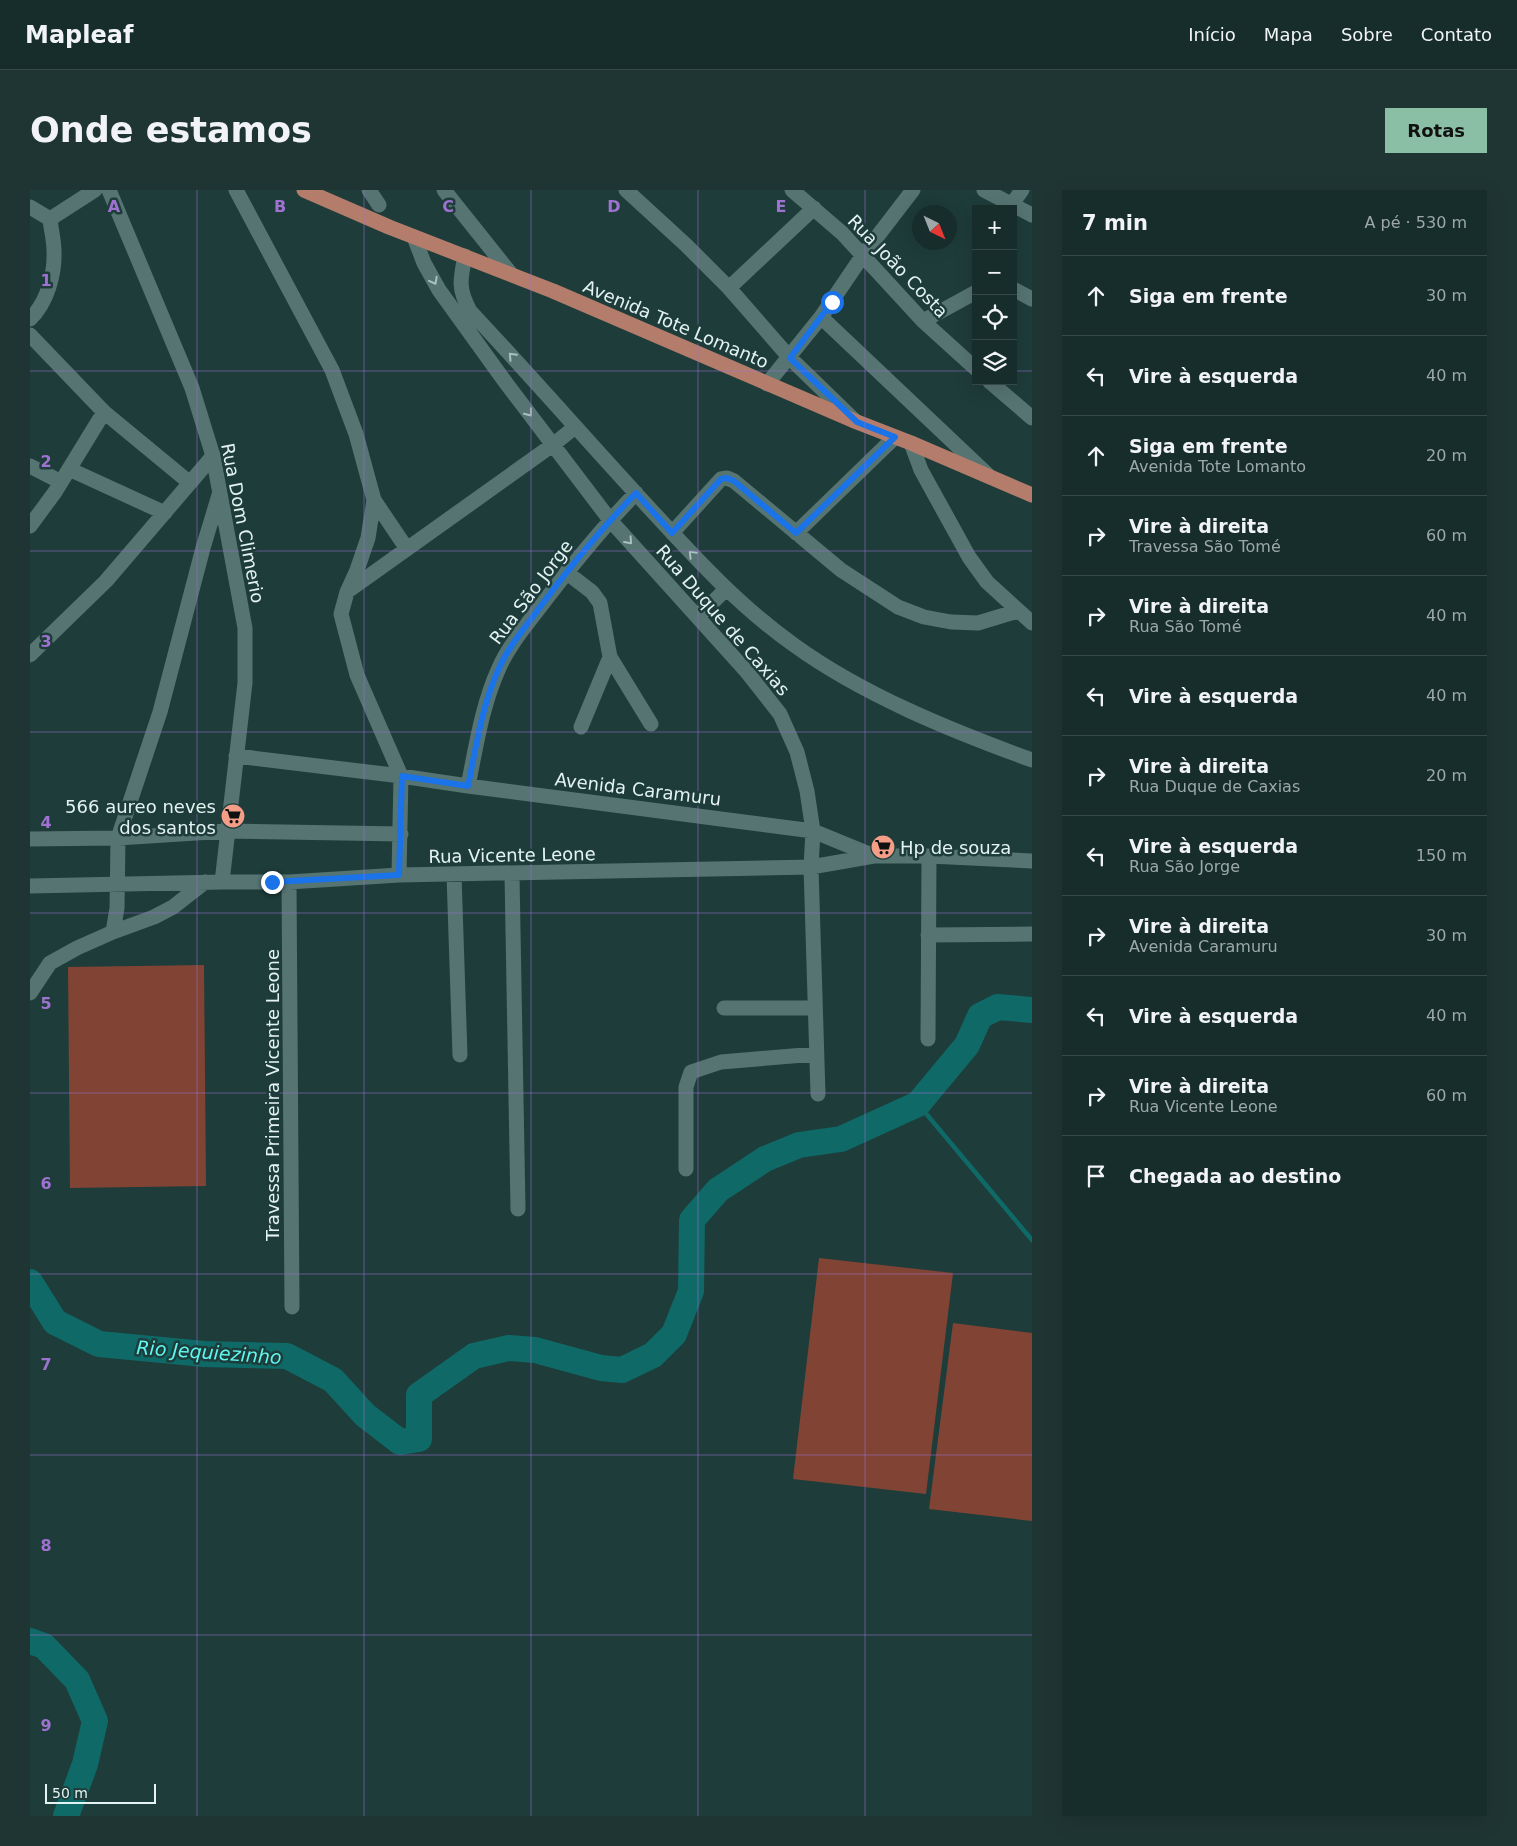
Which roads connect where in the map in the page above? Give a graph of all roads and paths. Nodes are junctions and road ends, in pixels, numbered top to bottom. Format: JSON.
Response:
{"nodes":[{"id":1,"x":95,"y":190,"type":"edge"},
{"id":2,"x":108,"y":190,"type":"edge"},
{"id":3,"x":236,"y":190,"type":"edge"},
{"id":4,"x":304,"y":190,"type":"edge"},
{"id":5,"x":369,"y":190,"type":"edge"},
{"id":6,"x":444,"y":190,"type":"edge"},
{"id":7,"x":626,"y":190,"type":"edge"},
{"id":8,"x":792,"y":190,"type":"edge"},
{"id":9,"x":913,"y":190,"type":"edge"},
{"id":10,"x":984,"y":190,"type":"edge"},
{"id":11,"x":1022,"y":190,"type":"edge"},
{"id":12,"x":643,"y":197,"type":"edge"},
{"id":13,"x":1012,"y":204,"type":"junction"},
{"id":14,"x":379,"y":205,"type":"dead end"},
{"id":15,"x":30,"y":207,"type":"edge"},
{"id":16,"x":814,"y":208,"type":"junction"},
{"id":17,"x":1032,"y":215,"type":"edge"},
{"id":18,"x":50,"y":219,"type":"junction"},
{"id":19,"x":414,"y":237,"type":"junction"},
{"id":20,"x":863,"y":255,"type":"junction"},
{"id":21,"x":465,"y":256,"type":"junction"},
{"id":22,"x":511,"y":274,"type":"junction"},
{"id":23,"x":729,"y":288,"type":"junction"},
{"id":24,"x":1017,"y":291,"type":"edge"},
{"id":25,"x":972,"y":294,"type":"edge"},
{"id":26,"x":1032,"y":299,"type":"edge"},
{"id":27,"x":464,"y":314,"type":"junction"},
{"id":28,"x":821,"y":317,"type":"junction"},
{"id":29,"x":30,"y":319,"type":"edge"},
{"id":30,"x":924,"y":321,"type":"junction"},
{"id":31,"x":30,"y":335,"type":"edge"},
{"id":32,"x":790,"y":358,"type":"junction"},
{"id":33,"x":972,"y":365,"type":"edge"},
{"id":34,"x":767,"y":384,"type":"junction"},
{"id":35,"x":995,"y":385,"type":"edge"},
{"id":36,"x":104,"y":412,"type":"junction"},
{"id":37,"x":1032,"y":418,"type":"edge"},
{"id":38,"x":857,"y":422,"type":"junction"},
{"id":39,"x":575,"y":427,"type":"junction"},
{"id":40,"x":895,"y":437,"type":"junction"},
{"id":41,"x":911,"y":443,"type":"junction"},
{"id":42,"x":554,"y":444,"type":"junction"},
{"id":43,"x":213,"y":456,"type":"junction"},
{"id":44,"x":30,"y":466,"type":"edge"},
{"id":45,"x":65,"y":476,"type":"junction"},
{"id":46,"x":991,"y":478,"type":"junction"},
{"id":47,"x":190,"y":483,"type":"junction"},
{"id":48,"x":636,"y":493,"type":"junction"},
{"id":49,"x":220,"y":494,"type":"junction"},
{"id":50,"x":1032,"y":495,"type":"edge"},
{"id":51,"x":374,"y":500,"type":"junction"},
{"id":52,"x":165,"y":513,"type":"junction"},
{"id":53,"x":610,"y":520,"type":"junction"},
{"id":54,"x":30,"y":526,"type":"edge"},
{"id":55,"x":672,"y":533,"type":"junction"},
{"id":56,"x":796,"y":533,"type":"junction"},
{"id":57,"x":408,"y":549,"type":"junction"},
{"id":58,"x":566,"y":572,"type":"junction"},
{"id":59,"x":726,"y":589,"type":"junction"},
{"id":60,"x":347,"y":592,"type":"junction"},
{"id":61,"x":1018,"y":611,"type":"junction"},
{"id":62,"x":698,"y":617,"type":"junction"},
{"id":63,"x":1032,"y":623,"type":"edge"},
{"id":64,"x":30,"y":655,"type":"edge"},
{"id":65,"x":610,"y":657,"type":"junction"},
{"id":66,"x":651,"y":724,"type":"dead end"},
{"id":67,"x":581,"y":727,"type":"dead end"},
{"id":68,"x":236,"y":756,"type":"junction"},
{"id":69,"x":1032,"y":760,"type":"edge"},
{"id":70,"x":402,"y":776,"type":"junction"},
{"id":71,"x":468,"y":786,"type":"junction"},
{"id":72,"x":228,"y":831,"type":"junction"},
{"id":73,"x":813,"y":831,"type":"junction"},
{"id":74,"x":401,"y":834,"type":"junction"},
{"id":75,"x":118,"y":838,"type":"junction"},
{"id":76,"x":30,"y":839,"type":"edge"},
{"id":77,"x":874,"y":856,"type":"junction"},
{"id":78,"x":929,"y":856,"type":"junction"},
{"id":79,"x":1032,"y":860,"type":"edge"},
{"id":80,"x":811,"y":868,"type":"junction"},
{"id":81,"x":512,"y":874,"type":"junction"},
{"id":82,"x":399,"y":875,"type":"junction"},
{"id":83,"x":454,"y":875,"type":"junction"},
{"id":84,"x":205,"y":882,"type":"junction"},
{"id":85,"x":222,"y":882,"type":"junction"},
{"id":86,"x":289,"y":882,"type":"junction"},
{"id":87,"x":116,"y":884,"type":"junction"},
{"id":88,"x":30,"y":886,"type":"edge"},
{"id":89,"x":113,"y":932,"type":"junction"},
{"id":90,"x":1032,"y":934,"type":"edge"},
{"id":91,"x":928,"y":935,"type":"junction"},
{"id":92,"x":30,"y":993,"type":"edge"},
{"id":93,"x":724,"y":1008,"type":"dead end"},
{"id":94,"x":815,"y":1008,"type":"junction"},
{"id":95,"x":928,"y":1039,"type":"dead end"},
{"id":96,"x":460,"y":1054,"type":"dead end"},
{"id":97,"x":816,"y":1054,"type":"junction"},
{"id":98,"x":818,"y":1094,"type":"dead end"},
{"id":99,"x":686,"y":1169,"type":"dead end"},
{"id":100,"x":518,"y":1209,"type":"dead end"},
{"id":101,"x":292,"y":1307,"type":"dead end"}],
"edges":[{"from":1,"to":18,"type":"street"},
{"from":2,"to":43,"type":"street","name":"Rua Dom Climerio"},
{"from":3,"to":51,"type":"street"},
{"from":4,"to":19,"type":"main road","name":"Avenida Tote Lomanto"},
{"from":5,"to":14,"type":"street"},
{"from":6,"to":22,"type":"street"},
{"from":7,"to":12,"type":"street"},
{"from":8,"to":16,"type":"street","name":"Rua João Costa"},
{"from":9,"to":20,"type":"street"},
{"from":10,"to":13,"type":"street"},
{"from":11,"to":13,"type":"street"},
{"from":12,"to":23,"type":"street"},
{"from":13,"to":17,"type":"street"},
{"from":15,"to":18,"type":"street"},
{"from":16,"to":20,"type":"street","name":"Rua João Costa"},
{"from":16,"to":23,"type":"street"},
{"from":18,"to":29,"type":"street"},
{"from":19,"to":21,"type":"main road","name":"Avenida Tote Lomanto"},
{"from":19,"to":27,"type":"street","name":"Rua Duque de Caxias","one_way":true},
{"from":20,"to":28,"type":"street"},
{"from":20,"to":30,"type":"street","name":"Rua João Costa"},
{"from":21,"to":22,"type":"main road","name":"Avenida Tote Lomanto"},
{"from":21,"to":27,"type":"street","name":"Rua Duque de Caxias"},
{"from":22,"to":34,"type":"main road","name":"Avenida Tote Lomanto"},
{"from":23,"to":32,"type":"street"},
{"from":24,"to":26,"type":"street"},
{"from":25,"to":30,"type":"street"},
{"from":39,"to":27,"type":"street","name":"Rua Duque de Caxias","one_way":true},
{"from":27,"to":42,"type":"street","name":"Rua Duque de Caxias","one_way":true},
{"from":28,"to":32,"type":"street"},
{"from":28,"to":46,"type":"street"},
{"from":30,"to":33,"type":"street","name":"Rua João Costa"},
{"from":31,"to":36,"type":"street"},
{"from":32,"to":34,"type":"street"},
{"from":32,"to":38,"type":"street"},
{"from":34,"to":38,"type":"main road","name":"Avenida Tote Lomanto"},
{"from":35,"to":37,"type":"street"},
{"from":36,"to":45,"type":"street"},
{"from":36,"to":47,"type":"street"},
{"from":38,"to":40,"type":"main road","name":"Avenida Tote Lomanto"},
{"from":39,"to":42,"type":"street"},
{"from":39,"to":48,"type":"street","name":"Rua Duque de Caxias"},
{"from":40,"to":41,"type":"main road","name":"Avenida Tote Lomanto"},
{"from":40,"to":56,"type":"street"},
{"from":41,"to":46,"type":"main road","name":"Avenida Tote Lomanto"},
{"from":41,"to":61,"type":"street"},
{"from":42,"to":53,"type":"street","name":"Rua Duque de Caxias"},
{"from":42,"to":57,"type":"street"},
{"from":43,"to":47,"type":"street"},
{"from":43,"to":49,"type":"street","name":"Rua Dom Climerio"},
{"from":44,"to":45,"type":"street"},
{"from":45,"to":52,"type":"street"},
{"from":45,"to":54,"type":"street"},
{"from":46,"to":50,"type":"main road","name":"Avenida Tote Lomanto"},
{"from":47,"to":52,"type":"street"},
{"from":48,"to":53,"type":"street","name":"Rua São Jorge"},
{"from":48,"to":55,"type":"street","name":"Rua Duque de Caxias"},
{"from":49,"to":68,"type":"street","name":"Rua Dom Climerio"},
{"from":49,"to":75,"type":"street"},
{"from":51,"to":57,"type":"street"},
{"from":51,"to":60,"type":"street"},
{"from":52,"to":64,"type":"street"},
{"from":53,"to":58,"type":"street","name":"Rua São Jorge"},
{"from":53,"to":62,"type":"street","name":"Rua Duque de Caxias","one_way":true},
{"from":55,"to":56,"type":"street"},
{"from":59,"to":55,"type":"street","name":"Rua Duque de Caxias","one_way":true},
{"from":56,"to":61,"type":"street"},
{"from":57,"to":60,"type":"street"},
{"from":58,"to":65,"type":"street"},
{"from":58,"to":71,"type":"street","name":"Rua São Jorge"},
{"from":59,"to":62,"type":"street"},
{"from":59,"to":69,"type":"street","name":"Rua Duque de Caxias"},
{"from":60,"to":70,"type":"street"},
{"from":61,"to":63,"type":"street"},
{"from":62,"to":73,"type":"street","name":"Rua Duque de Caxias"},
{"from":65,"to":66,"type":"street"},
{"from":65,"to":67,"type":"street"},
{"from":68,"to":70,"type":"street","name":"Avenida Caramuru"},
{"from":68,"to":72,"type":"street","name":"Rua Dom Climerio"},
{"from":70,"to":71,"type":"street","name":"Avenida Caramuru"},
{"from":70,"to":74,"type":"street"},
{"from":71,"to":73,"type":"street","name":"Avenida Caramuru"},
{"from":72,"to":74,"type":"street"},
{"from":72,"to":75,"type":"street"},
{"from":72,"to":85,"type":"street","name":"Rua Dom Climerio"},
{"from":73,"to":77,"type":"street","name":"Avenida Caramuru"},
{"from":73,"to":80,"type":"street","name":"Rua Duque de Caxias"},
{"from":74,"to":82,"type":"street"},
{"from":75,"to":76,"type":"street"},
{"from":75,"to":87,"type":"street"},
{"from":77,"to":78,"type":"street","name":"Avenida Caramuru"},
{"from":77,"to":80,"type":"street","name":"Rua Vicente Leone"},
{"from":78,"to":79,"type":"street","name":"Avenida Caramuru"},
{"from":78,"to":91,"type":"street"},
{"from":80,"to":81,"type":"street","name":"Rua Vicente Leone"},
{"from":80,"to":94,"type":"street","name":"Rua Duque de Caxias"},
{"from":81,"to":83,"type":"street","name":"Rua Vicente Leone"},
{"from":81,"to":100,"type":"street"},
{"from":82,"to":83,"type":"street","name":"Rua Vicente Leone"},
{"from":82,"to":86,"type":"street","name":"Rua Vicente Leone"},
{"from":83,"to":96,"type":"street"},
{"from":84,"to":85,"type":"street","name":"Rua Vicente Leone"},
{"from":84,"to":87,"type":"street","name":"Rua Vicente Leone"},
{"from":84,"to":89,"type":"street"},
{"from":85,"to":86,"type":"street","name":"Rua Vicente Leone"},
{"from":86,"to":101,"type":"street","name":"Travessa Primeira Vicente Leone"},
{"from":87,"to":88,"type":"street","name":"Rua Vicente Leone"},
{"from":87,"to":89,"type":"street"},
{"from":89,"to":92,"type":"street"},
{"from":90,"to":91,"type":"street"},
{"from":91,"to":95,"type":"street"},
{"from":93,"to":94,"type":"street"},
{"from":94,"to":97,"type":"street","name":"Rua Duque de Caxias"},
{"from":97,"to":98,"type":"street","name":"Rua Duque de Caxias"},
{"from":97,"to":99,"type":"street"}]}
